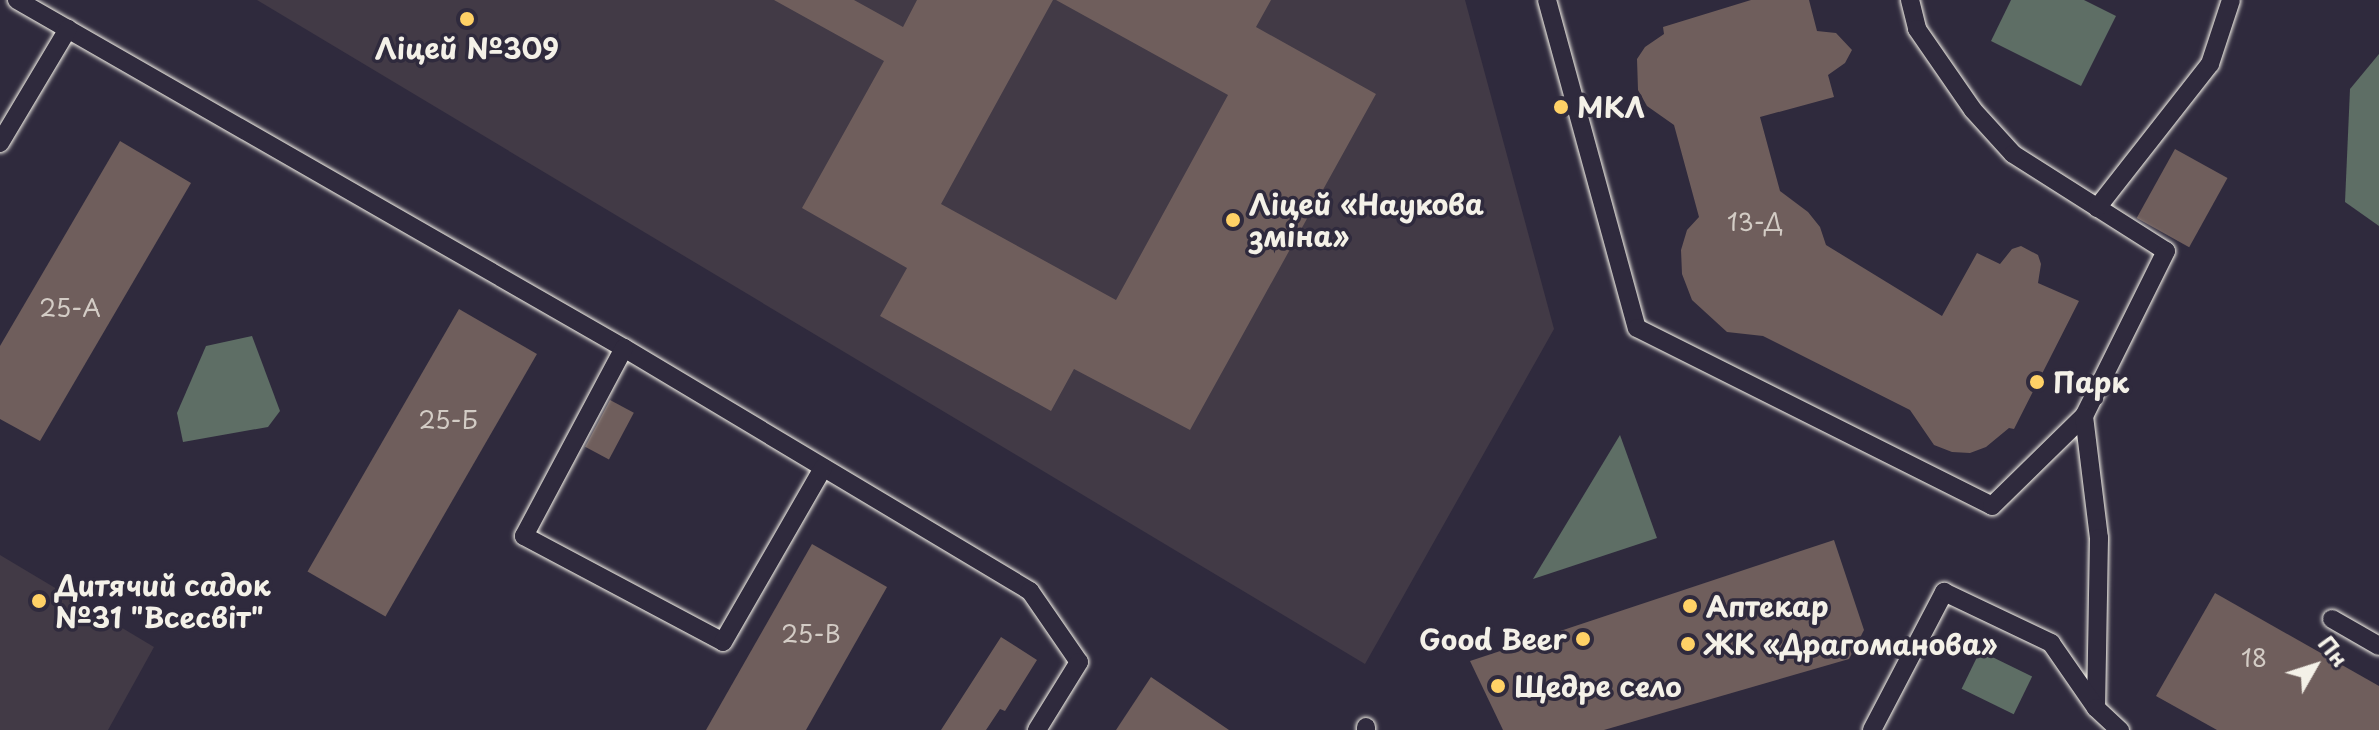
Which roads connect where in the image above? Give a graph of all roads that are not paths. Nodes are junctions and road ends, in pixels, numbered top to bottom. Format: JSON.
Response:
{"nodes":[{"id":1,"x":17,"y":0,"type":"edge"},
{"id":2,"x":1547,"y":0,"type":"edge"},
{"id":3,"x":1910,"y":0,"type":"edge"},
{"id":4,"x":2231,"y":0,"type":"edge"},
{"id":5,"x":68,"y":29,"type":"junction"},
{"id":6,"x":0,"y":143,"type":"edge"},
{"id":7,"x":2097,"y":208,"type":"junction"},
{"id":8,"x":624,"y":348,"type":"junction"},
{"id":9,"x":2084,"y":416,"type":"junction"},
{"id":10,"x":823,"y":468,"type":"junction"},
{"id":11,"x":2332,"y":619,"type":"dead end"},
{"id":12,"x":2379,"y":646,"type":"edge"},
{"id":13,"x":2096,"y":708,"type":"junction"},
{"id":14,"x":1037,"y":730,"type":"edge"},
{"id":15,"x":1872,"y":730,"type":"edge"},
{"id":16,"x":2120,"y":730,"type":"edge"}],
"edges":[{"from":1,"to":5,"type":"lane"},
{"from":2,"to":9,"type":"lane"},
{"from":3,"to":7,"type":"lane"},
{"from":4,"to":7,"type":"lane"},
{"from":5,"to":6,"type":"lane"},
{"from":5,"to":8,"type":"lane"},
{"from":7,"to":9,"type":"lane"},
{"from":8,"to":10,"type":"lane"},
{"from":8,"to":10,"type":"lane"},
{"from":9,"to":13,"type":"lane"},
{"from":10,"to":14,"type":"lane"},
{"from":11,"to":12,"type":"lane"},
{"from":13,"to":15,"type":"lane"},
{"from":13,"to":16,"type":"lane"}]}
